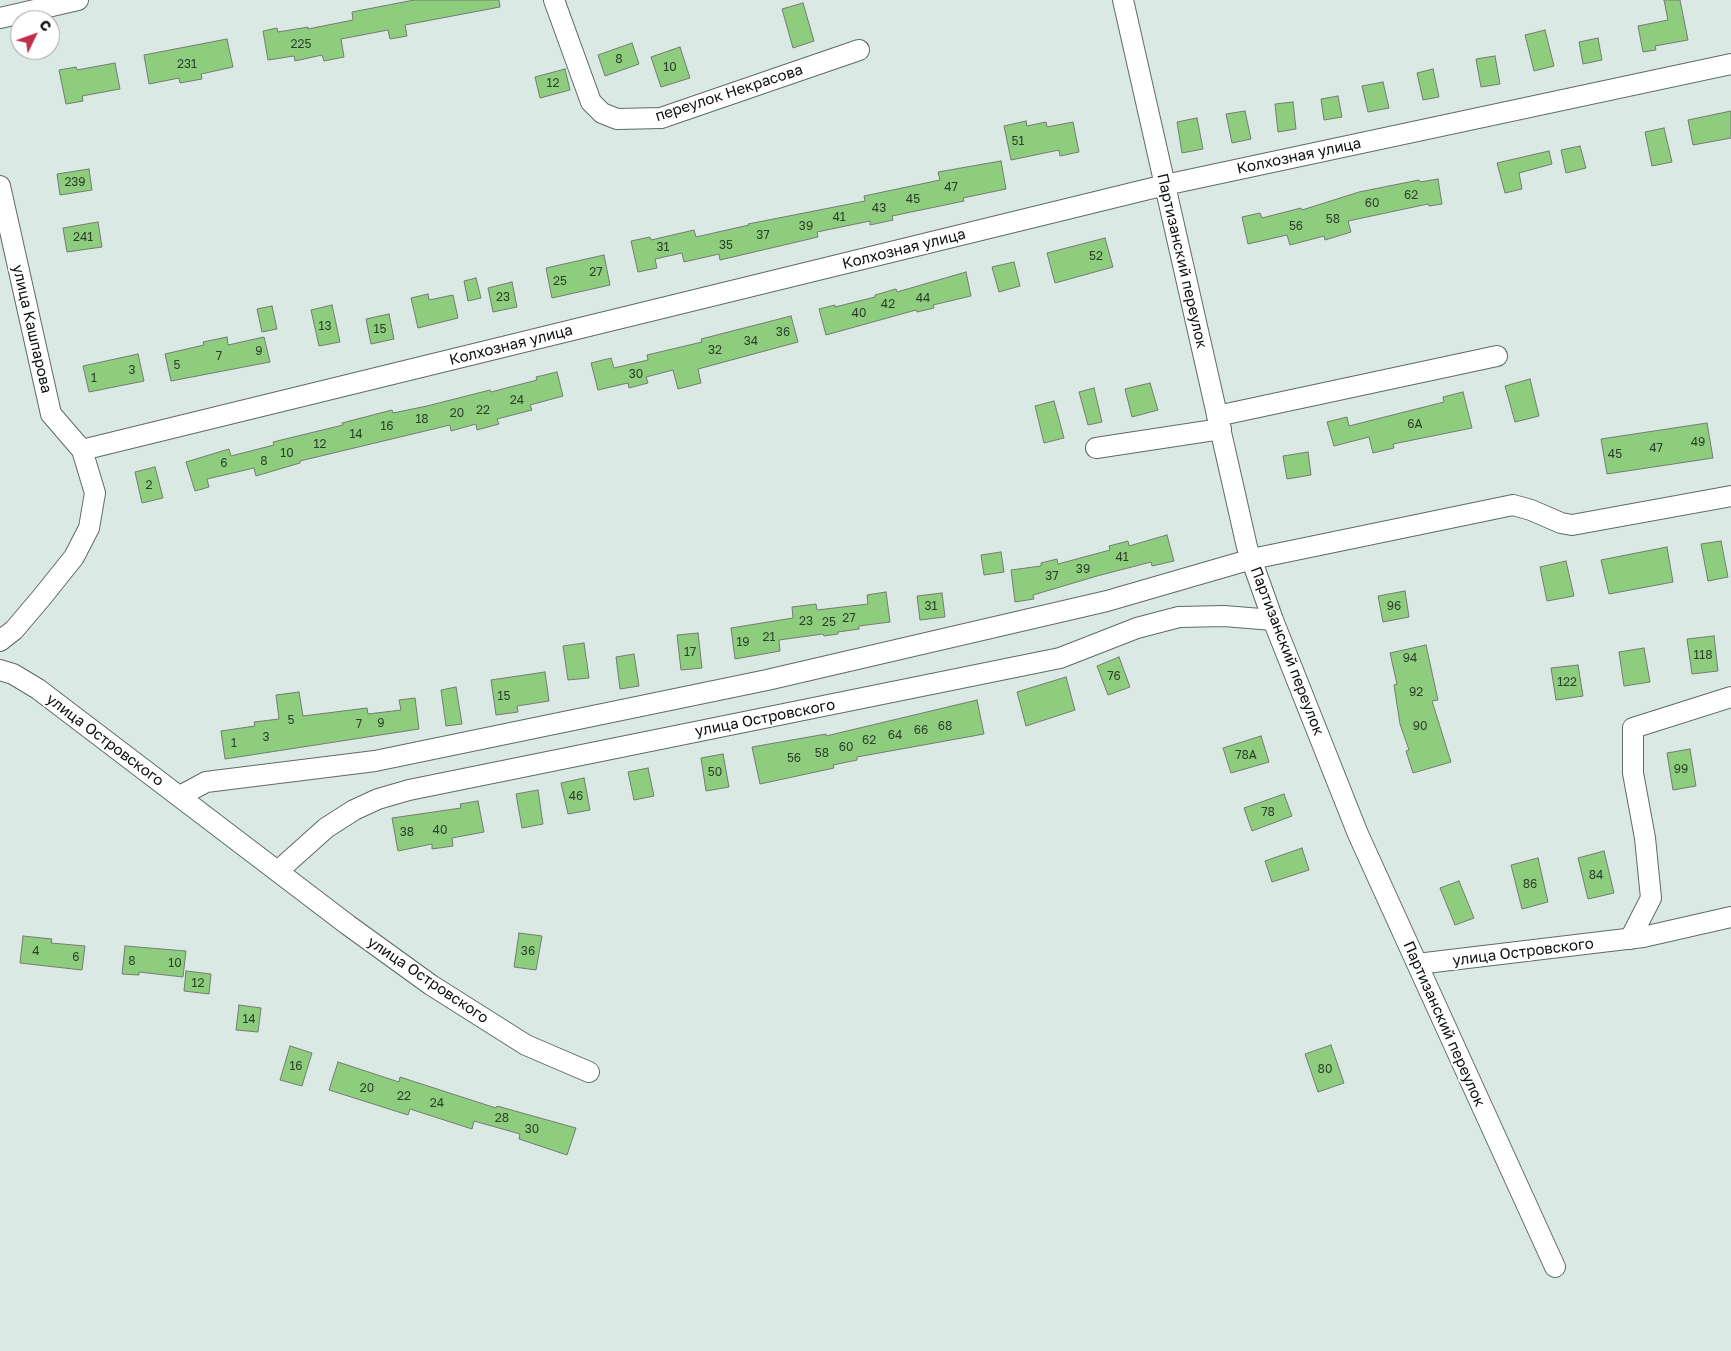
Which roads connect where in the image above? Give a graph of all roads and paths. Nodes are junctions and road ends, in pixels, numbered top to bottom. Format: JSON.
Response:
{"nodes":[{"id":1,"x":78,"y":0,"type":"edge"},
{"id":2,"x":554,"y":0,"type":"edge"},
{"id":3,"x":1123,"y":0,"type":"edge"},
{"id":4,"x":0,"y":18,"type":"edge"},
{"id":5,"x":859,"y":50,"type":"dead end"},
{"id":6,"x":1731,"y":64,"type":"edge"},
{"id":7,"x":1165,"y":185,"type":"junction"},
{"id":8,"x":0,"y":186,"type":"edge"},
{"id":9,"x":1497,"y":356,"type":"dead end"},
{"id":10,"x":1219,"y":422,"type":"junction"},
{"id":11,"x":1096,"y":448,"type":"dead end"},
{"id":12,"x":82,"y":450,"type":"junction"},
{"id":13,"x":1731,"y":496,"type":"edge"},
{"id":14,"x":1252,"y":559,"type":"junction"},
{"id":15,"x":1272,"y":620,"type":"junction"},
{"id":16,"x":0,"y":641,"type":"edge"},
{"id":17,"x":0,"y":670,"type":"edge"},
{"id":18,"x":1731,"y":696,"type":"edge"},
{"id":19,"x":180,"y":796,"type":"junction"},
{"id":20,"x":278,"y":872,"type":"junction"},
{"id":21,"x":1731,"y":917,"type":"edge"},
{"id":22,"x":1630,"y":939,"type":"junction"},
{"id":23,"x":1417,"y":964,"type":"junction"},
{"id":24,"x":589,"y":1072,"type":"dead end"},
{"id":25,"x":1555,"y":1267,"type":"dead end"}],
"edges":[{"from":1,"to":4,"type":"street"},
{"from":2,"to":5,"type":"street","name":"переулок Некрасова"},
{"from":3,"to":7,"type":"street","name":"Партизанский переулок"},
{"from":6,"to":7,"type":"street","name":"Колхозная улица"},
{"from":7,"to":10,"type":"street","name":"Партизанский переулок"},
{"from":7,"to":12,"type":"street","name":"Колхозная улица"},
{"from":8,"to":12,"type":"street","name":"улица Кашпарова"},
{"from":9,"to":10,"type":"street"},
{"from":10,"to":11,"type":"street"},
{"from":10,"to":14,"type":"street","name":"Партизанский переулок"},
{"from":12,"to":16,"type":"street"},
{"from":13,"to":14,"type":"street"},
{"from":14,"to":15,"type":"street","name":"Партизанский переулок"},
{"from":14,"to":19,"type":"street"},
{"from":15,"to":20,"type":"street","name":"улица Островского"},
{"from":15,"to":23,"type":"street","name":"Партизанский переулок"},
{"from":17,"to":19,"type":"street","name":"улица Островского"},
{"from":18,"to":22,"type":"street"},
{"from":19,"to":20,"type":"street","name":"улица Островского"},
{"from":20,"to":24,"type":"street","name":"улица Островского"},
{"from":21,"to":22,"type":"street","name":"улица Островского"},
{"from":22,"to":23,"type":"street","name":"улица Островского"},
{"from":23,"to":25,"type":"street","name":"Партизанский переулок"}]}
